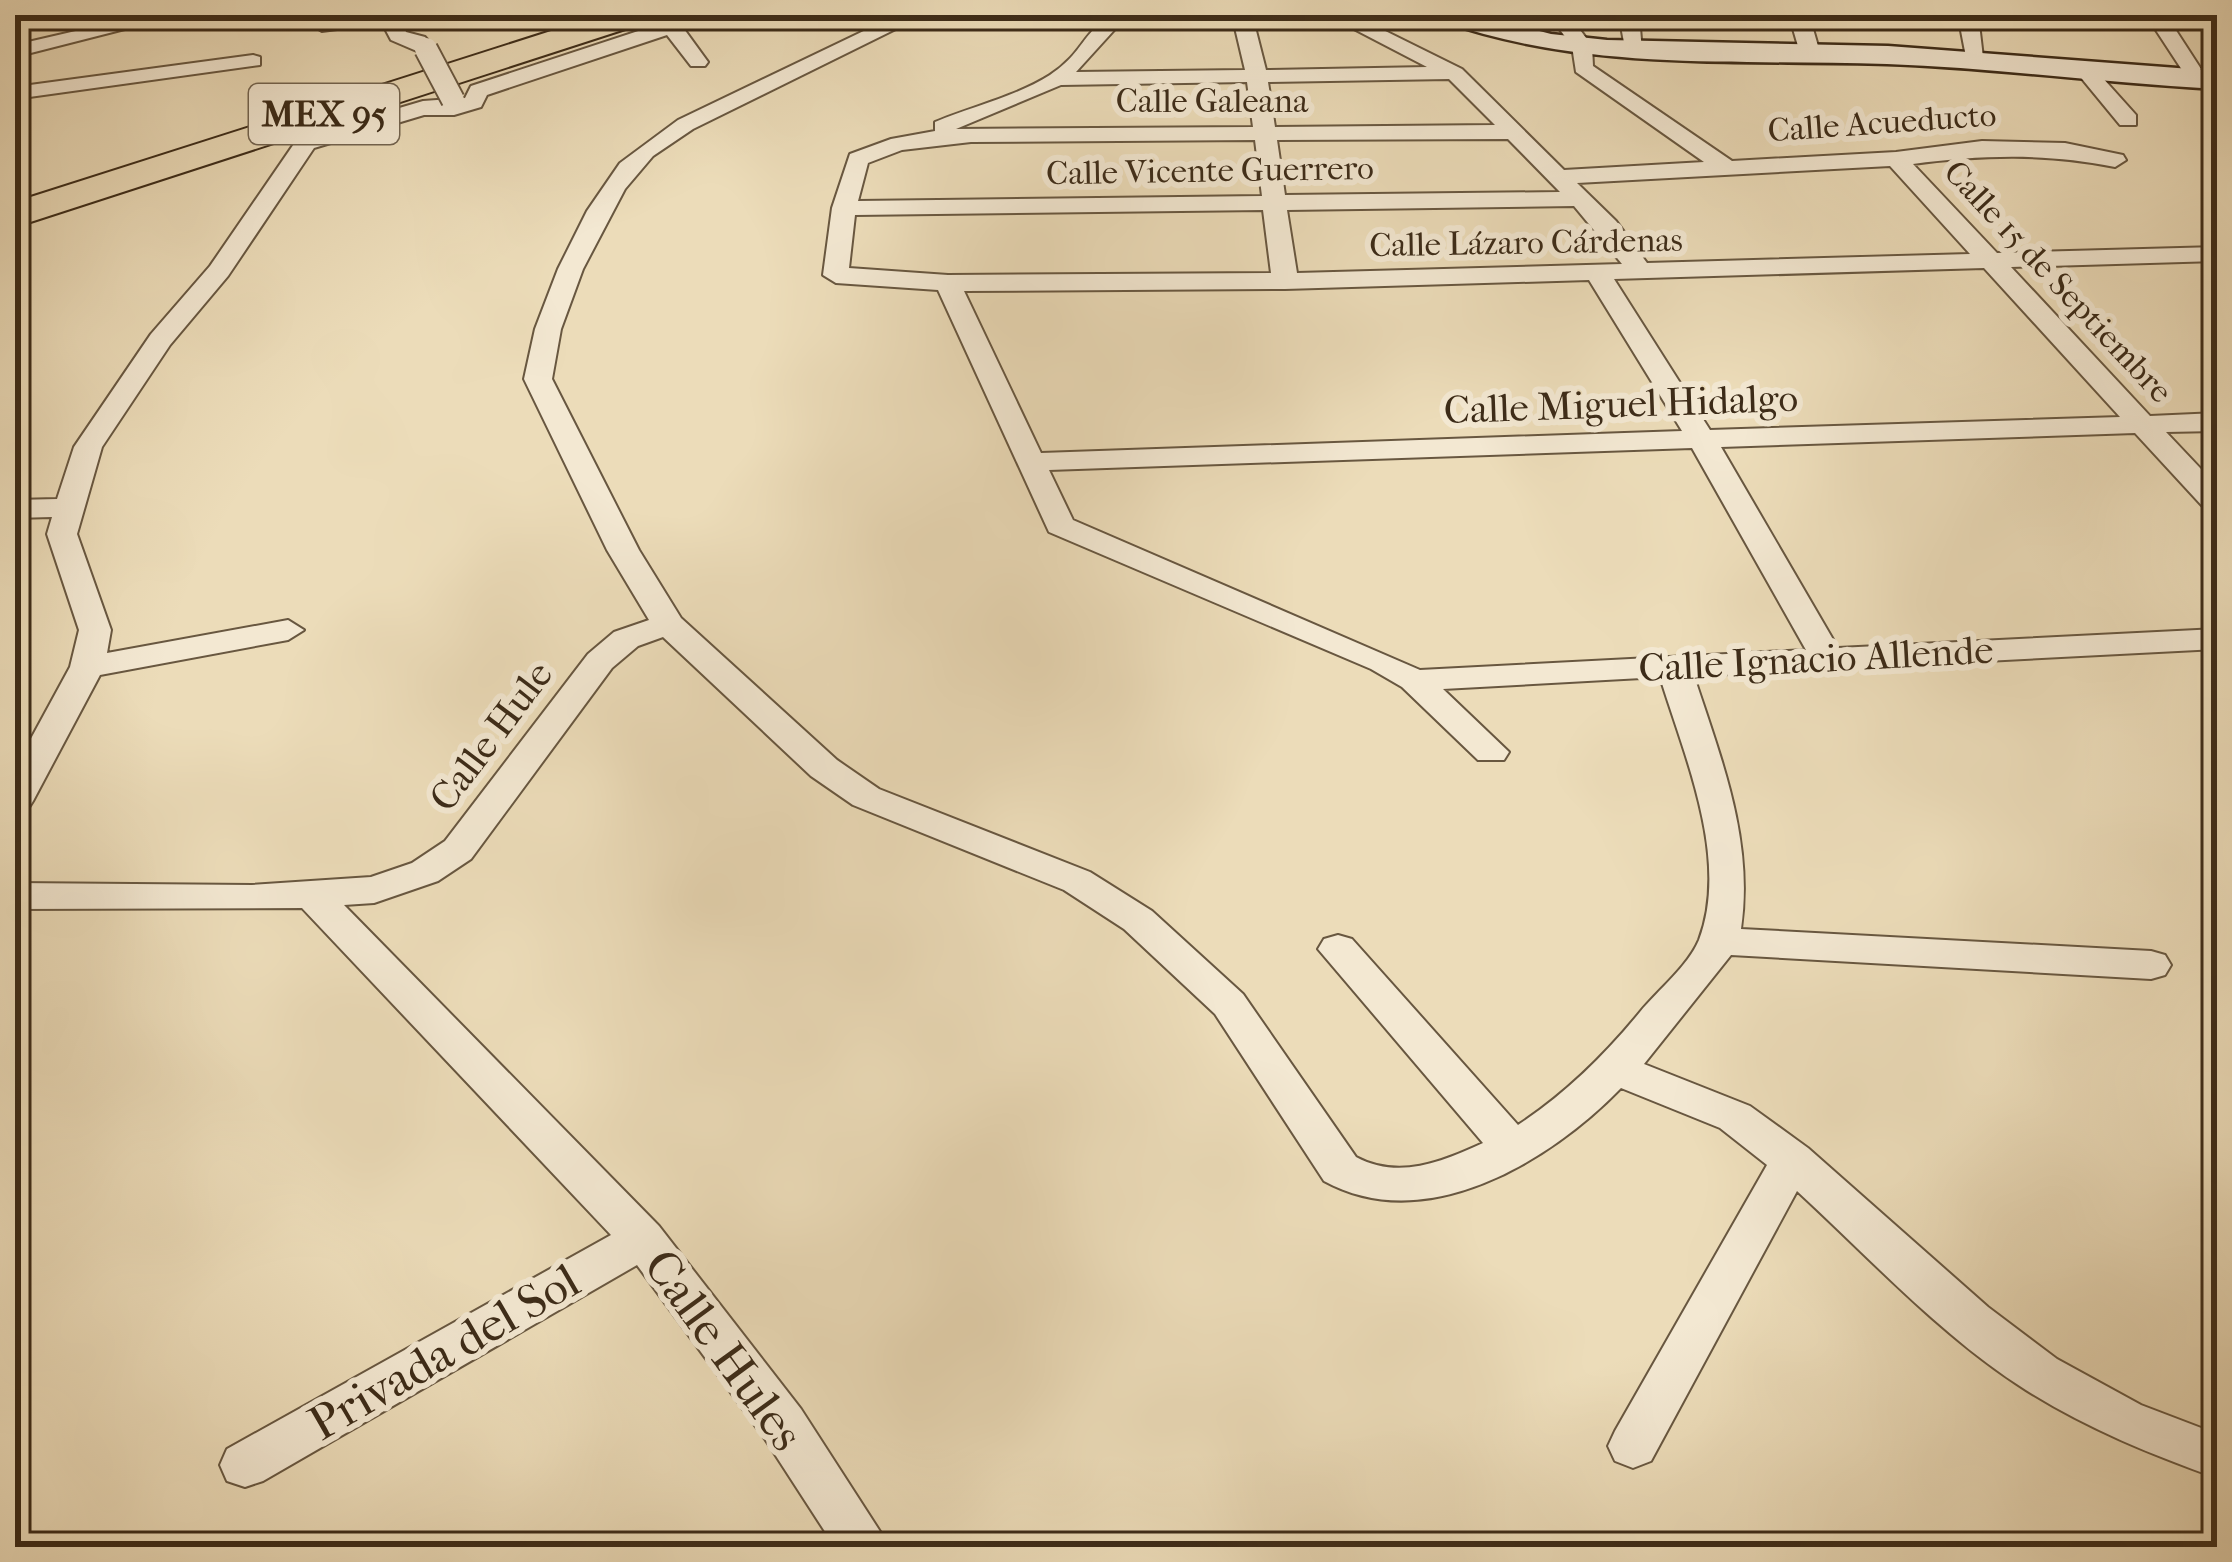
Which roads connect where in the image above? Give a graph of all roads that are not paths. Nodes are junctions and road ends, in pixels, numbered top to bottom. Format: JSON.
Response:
{"nodes":[{"id":1,"x":389,"y":15,"type":"edge"},
{"id":2,"x":418,"y":15,"type":"edge"},
{"id":3,"x":581,"y":15,"type":"edge"},
{"id":4,"x":634,"y":15,"type":"edge"},
{"id":5,"x":707,"y":15,"type":"edge"},
{"id":6,"x":914,"y":15,"type":"edge"},
{"id":7,"x":1139,"y":15,"type":"edge"},
{"id":8,"x":1242,"y":15,"type":"edge"},
{"id":9,"x":1337,"y":15,"type":"edge"},
{"id":10,"x":1452,"y":15,"type":"edge"},
{"id":11,"x":1558,"y":15,"type":"edge"},
{"id":12,"x":1629,"y":15,"type":"edge"},
{"id":13,"x":1799,"y":15,"type":"edge"},
{"id":14,"x":1968,"y":15,"type":"edge"},
{"id":15,"x":2156,"y":15,"type":"edge"},
{"id":16,"x":154,"y":19,"type":"dead end"},
{"id":17,"x":322,"y":25,"type":"dead end"},
{"id":18,"x":671,"y":26,"type":"junction"},
{"id":19,"x":858,"y":27,"type":"edge"},
{"id":20,"x":422,"y":45,"type":"junction"},
{"id":21,"x":1582,"y":46,"type":"junction"},
{"id":22,"x":1635,"y":48,"type":"junction"},
{"id":23,"x":15,"y":52,"type":"edge"},
{"id":24,"x":1810,"y":53,"type":"junction"},
{"id":25,"x":254,"y":61,"type":"dead end"},
{"id":26,"x":698,"y":62,"type":"dead end"},
{"id":27,"x":1977,"y":62,"type":"junction"},
{"id":28,"x":2085,"y":70,"type":"junction"},
{"id":29,"x":1455,"y":73,"type":"junction"},
{"id":30,"x":2204,"y":75,"type":"edge"},
{"id":31,"x":1257,"y":76,"type":"junction"},
{"id":32,"x":1058,"y":79,"type":"junction"},
{"id":33,"x":15,"y":93,"type":"edge"},
{"id":34,"x":453,"y":104,"type":"junction"},
{"id":35,"x":2128,"y":120,"type":"dead end"},
{"id":36,"x":1512,"y":132,"type":"junction"},
{"id":37,"x":1265,"y":134,"type":"junction"},
{"id":38,"x":455,"y":139,"type":"dead end"},
{"id":39,"x":912,"y":140,"type":"junction"},
{"id":40,"x":1897,"y":160,"type":"junction"},
{"id":41,"x":2115,"y":160,"type":"dead end"},
{"id":42,"x":1724,"y":166,"type":"junction"},
{"id":43,"x":1556,"y":177,"type":"junction"},
{"id":44,"x":15,"y":192,"type":"edge"},
{"id":45,"x":1578,"y":199,"type":"junction"},
{"id":46,"x":1274,"y":203,"type":"junction"},
{"id":47,"x":844,"y":208,"type":"junction"},
{"id":48,"x":15,"y":215,"type":"edge"},
{"id":49,"x":2217,"y":254,"type":"edge"},
{"id":50,"x":1993,"y":262,"type":"junction"},
{"id":51,"x":1642,"y":274,"type":"junction"},
{"id":52,"x":1599,"y":275,"type":"junction"},
{"id":53,"x":1285,"y":281,"type":"junction"},
{"id":54,"x":948,"y":283,"type":"junction"},
{"id":55,"x":2217,"y":422,"type":"edge"},
{"id":56,"x":2141,"y":425,"type":"junction"},
{"id":57,"x":1702,"y":440,"type":"junction"},
{"id":58,"x":1028,"y":462,"type":"junction"},
{"id":59,"x":2217,"y":504,"type":"edge"},
{"id":60,"x":67,"y":508,"type":"junction"},
{"id":61,"x":15,"y":509,"type":"edge"},
{"id":62,"x":668,"y":624,"type":"junction"},
{"id":63,"x":288,"y":630,"type":"dead end"},
{"id":64,"x":2217,"y":639,"type":"edge"},
{"id":65,"x":1828,"y":658,"type":"junction"},
{"id":66,"x":87,"y":667,"type":"junction"},
{"id":67,"x":1674,"y":667,"type":"junction"},
{"id":68,"x":1414,"y":680,"type":"junction"},
{"id":69,"x":1491,"y":752,"type":"dead end"},
{"id":70,"x":15,"y":801,"type":"edge"},
{"id":71,"x":311,"y":894,"type":"junction"},
{"id":72,"x":15,"y":896,"type":"edge"},
{"id":73,"x":1719,"y":941,"type":"junction"},
{"id":74,"x":1337,"y":949,"type":"dead end"},
{"id":75,"x":2151,"y":965,"type":"dead end"},
{"id":76,"x":1617,"y":1071,"type":"junction"},
{"id":77,"x":1516,"y":1151,"type":"junction"},
{"id":78,"x":1792,"y":1160,"type":"junction"},
{"id":79,"x":643,"y":1239,"type":"junction"},
{"id":80,"x":1633,"y":1446,"type":"dead end"},
{"id":81,"x":2217,"y":1456,"type":"edge"},
{"id":82,"x":245,"y":1465,"type":"dead end"},
{"id":83,"x":864,"y":1547,"type":"edge"}],
"edges":[{"from":1,"to":17,"type":"street"},
{"from":1,"to":20,"type":"street"},
{"from":2,"to":20,"type":"street"},
{"from":3,"to":44,"type":"highway","number":"MEX 95"},
{"from":4,"to":48,"type":"highway","number":"MEX 95"},
{"from":5,"to":18,"type":"street"},
{"from":6,"to":19,"type":"street"},
{"from":7,"to":32,"type":"street"},
{"from":8,"to":31,"type":"street"},
{"from":9,"to":29,"type":"street"},
{"from":10,"to":21,"type":"main road"},
{"from":11,"to":21,"type":"street"},
{"from":12,"to":22,"type":"street"},
{"from":13,"to":24,"type":"street"},
{"from":14,"to":27,"type":"street"},
{"from":15,"to":30,"type":"street"},
{"from":16,"to":23,"type":"street"},
{"from":18,"to":26,"type":"street"},
{"from":18,"to":34,"type":"street"},
{"from":19,"to":62,"type":"street"},
{"from":20,"to":34,"type":"street","bridge":true},
{"from":21,"to":22,"type":"main road"},
{"from":21,"to":42,"type":"street","name":"Calle Acueducto"},
{"from":22,"to":24,"type":"main road"},
{"from":24,"to":27,"type":"main road"},
{"from":25,"to":33,"type":"street"},
{"from":27,"to":28,"type":"main road"},
{"from":28,"to":30,"type":"main road"},
{"from":28,"to":35,"type":"street"},
{"from":29,"to":31,"type":"street"},
{"from":29,"to":36,"type":"street"},
{"from":31,"to":32,"type":"street"},
{"from":31,"to":37,"type":"street"},
{"from":32,"to":39,"type":"street"},
{"from":34,"to":38,"type":"street"},
{"from":34,"to":60,"type":"street"},
{"from":36,"to":37,"type":"street","name":"Calle Galeana"},
{"from":36,"to":43,"type":"street"},
{"from":37,"to":39,"type":"street","name":"Calle Galeana"},
{"from":37,"to":46,"type":"street"},
{"from":39,"to":47,"type":"street"},
{"from":40,"to":41,"type":"street","name":"Calle Acueducto"},
{"from":40,"to":42,"type":"street","name":"Calle Acueducto"},
{"from":40,"to":50,"type":"street","name":"Calle 15 de Septiembre"},
{"from":42,"to":43,"type":"street","name":"Calle Acueducto"},
{"from":43,"to":45,"type":"street"},
{"from":45,"to":46,"type":"street","name":"Calle Vicente Guerrero"},
{"from":45,"to":51,"type":"street"},
{"from":46,"to":47,"type":"street","name":"Calle Vicente Guerrero"},
{"from":46,"to":53,"type":"street"},
{"from":47,"to":54,"type":"street","name":"Calle Lázaro Cárdenas"},
{"from":49,"to":50,"type":"street","name":"Calle Lázaro Cárdenas"},
{"from":50,"to":51,"type":"street","name":"Calle Lázaro Cárdenas"},
{"from":50,"to":56,"type":"street","name":"Calle 15 de Septiembre"},
{"from":51,"to":52,"type":"street","name":"Calle Lázaro Cárdenas"},
{"from":52,"to":53,"type":"street","name":"Calle Lázaro Cárdenas"},
{"from":52,"to":57,"type":"street"},
{"from":53,"to":54,"type":"street","name":"Calle Lázaro Cárdenas"},
{"from":54,"to":58,"type":"street"},
{"from":55,"to":56,"type":"street","name":"Calle Miguel Hidalgo"},
{"from":56,"to":57,"type":"street","name":"Calle Miguel Hidalgo"},
{"from":56,"to":59,"type":"street","name":"Calle 15 de Septiembre"},
{"from":57,"to":58,"type":"street","name":"Calle Miguel Hidalgo"},
{"from":57,"to":65,"type":"street"},
{"from":58,"to":68,"type":"street"},
{"from":60,"to":61,"type":"street"},
{"from":60,"to":66,"type":"street"},
{"from":62,"to":71,"type":"street","name":"Calle Hule"},
{"from":62,"to":77,"type":"street"},
{"from":63,"to":66,"type":"street"},
{"from":64,"to":65,"type":"street","name":"Calle Ignacio Allende"},
{"from":65,"to":67,"type":"street","name":"Calle Ignacio Allende"},
{"from":66,"to":70,"type":"street"},
{"from":67,"to":68,"type":"street","name":"Calle Ignacio Allende"},
{"from":67,"to":73,"type":"street"},
{"from":68,"to":69,"type":"street"},
{"from":71,"to":72,"type":"street"},
{"from":71,"to":79,"type":"street","name":"Calle Hules"},
{"from":73,"to":75,"type":"street"},
{"from":73,"to":76,"type":"street"},
{"from":74,"to":77,"type":"street"},
{"from":76,"to":77,"type":"street"},
{"from":76,"to":78,"type":"street"},
{"from":78,"to":80,"type":"street"},
{"from":78,"to":81,"type":"street"},
{"from":79,"to":82,"type":"street","name":"Privada del Sol"},
{"from":79,"to":83,"type":"street","name":"Calle Hules"}]}
